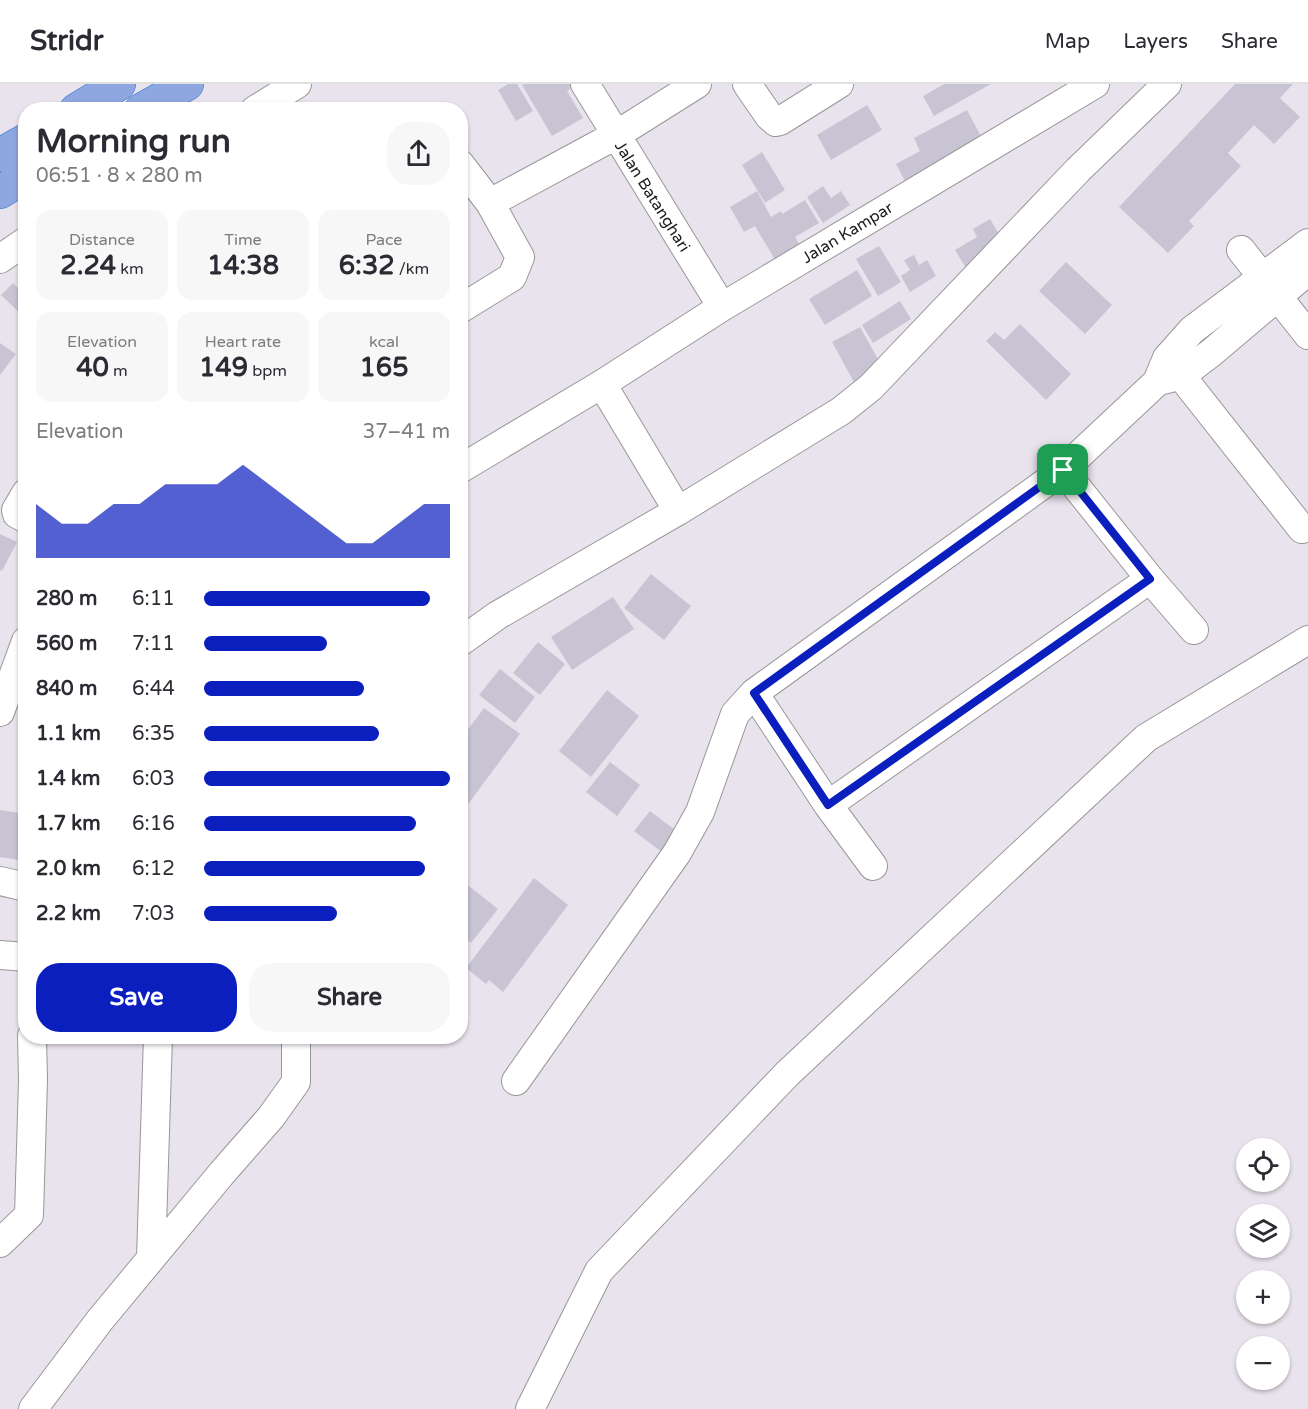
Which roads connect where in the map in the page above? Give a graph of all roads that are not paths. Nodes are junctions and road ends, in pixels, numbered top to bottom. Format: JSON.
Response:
{"nodes":[{"id":1,"x":119,"y":84,"type":"edge"},
{"id":2,"x":187,"y":84,"type":"edge"},
{"id":3,"x":297,"y":84,"type":"edge"},
{"id":4,"x":585,"y":84,"type":"edge"},
{"id":5,"x":697,"y":84,"type":"edge"},
{"id":6,"x":747,"y":84,"type":"edge"},
{"id":7,"x":839,"y":84,"type":"edge"},
{"id":8,"x":1095,"y":84,"type":"edge"},
{"id":9,"x":1167,"y":84,"type":"edge"},
{"id":10,"x":1066,"y":91,"type":"edge"},
{"id":11,"x":89,"y":102,"type":"edge"},
{"id":12,"x":155,"y":102,"type":"edge"},
{"id":13,"x":268,"y":102,"type":"edge"},
{"id":14,"x":616,"y":135,"type":"junction"},
{"id":15,"x":18,"y":145,"type":"edge"},
{"id":16,"x":0,"y":155,"type":"edge"},
{"id":17,"x":468,"y":174,"type":"edge"},
{"id":18,"x":18,"y":181,"type":"edge"},
{"id":19,"x":0,"y":192,"type":"edge"},
{"id":20,"x":490,"y":203,"type":"junction"},
{"id":21,"x":1308,"y":243,"type":"edge"},
{"id":22,"x":18,"y":247,"type":"edge"},
{"id":23,"x":1241,"y":250,"type":"dead end"},
{"id":24,"x":0,"y":259,"type":"edge"},
{"id":25,"x":1308,"y":271,"type":"edge"},
{"id":26,"x":1269,"y":288,"type":"junction"},
{"id":27,"x":468,"y":304,"type":"edge"},
{"id":28,"x":722,"y":307,"type":"junction"},
{"id":29,"x":1308,"y":335,"type":"edge"},
{"id":30,"x":1168,"y":372,"type":"junction"},
{"id":31,"x":602,"y":384,"type":"junction"},
{"id":32,"x":468,"y":464,"type":"edge"},
{"id":33,"x":1063,"y":470,"type":"junction"},
{"id":34,"x":678,"y":511,"type":"junction"},
{"id":35,"x":1302,"y":529,"type":"dead end"},
{"id":36,"x":1150,"y":579,"type":"junction"},
{"id":37,"x":1194,"y":630,"type":"dead end"},
{"id":38,"x":468,"y":636,"type":"edge"},
{"id":39,"x":1308,"y":640,"type":"edge"},
{"id":40,"x":18,"y":668,"type":"edge"},
{"id":41,"x":754,"y":693,"type":"junction"},
{"id":42,"x":7,"y":705,"type":"edge"},
{"id":43,"x":828,"y":805,"type":"junction"},
{"id":44,"x":873,"y":866,"type":"dead end"},
{"id":45,"x":0,"y":881,"type":"edge"},
{"id":46,"x":18,"y":885,"type":"edge"},
{"id":47,"x":0,"y":955,"type":"edge"},
{"id":48,"x":18,"y":956,"type":"edge"},
{"id":49,"x":32,"y":1044,"type":"edge"},
{"id":50,"x":158,"y":1044,"type":"edge"},
{"id":51,"x":296,"y":1044,"type":"edge"},
{"id":52,"x":516,"y":1081,"type":"dead end"},
{"id":53,"x":3,"y":1238,"type":"edge"},
{"id":54,"x":151,"y":1258,"type":"junction"},
{"id":55,"x":33,"y":1409,"type":"edge"},
{"id":56,"x":530,"y":1409,"type":"edge"}],
"edges":[{"from":1,"to":11,"type":"highway"},
{"from":2,"to":12,"type":"highway"},
{"from":3,"to":13,"type":"street"},
{"from":4,"to":14,"type":"street","name":"Jalan Batanghari"},
{"from":5,"to":14,"type":"street"},
{"from":6,"to":7,"type":"street"},
{"from":8,"to":10,"type":"street","name":"Jalan Kampar"},
{"from":9,"to":34,"type":"street"},
{"from":10,"to":28,"type":"street","name":"Jalan Kampar"},
{"from":14,"to":20,"type":"street"},
{"from":14,"to":28,"type":"street","name":"Jalan Batanghari"},
{"from":15,"to":16,"type":"highway"},
{"from":17,"to":20,"type":"street"},
{"from":18,"to":19,"type":"highway"},
{"from":20,"to":27,"type":"street"},
{"from":21,"to":26,"type":"street"},
{"from":22,"to":24,"type":"street"},
{"from":23,"to":26,"type":"street"},
{"from":25,"to":26,"type":"street"},
{"from":26,"to":29,"type":"street"},
{"from":26,"to":30,"type":"street"},
{"from":28,"to":31,"type":"street","name":"Jalan Kampar"},
{"from":30,"to":33,"type":"street"},
{"from":30,"to":35,"type":"street"},
{"from":31,"to":32,"type":"street","name":"Jalan Kampar"},
{"from":31,"to":34,"type":"street"},
{"from":33,"to":36,"type":"street"},
{"from":33,"to":41,"type":"street"},
{"from":34,"to":38,"type":"street"},
{"from":36,"to":37,"type":"street"},
{"from":36,"to":43,"type":"street"},
{"from":39,"to":56,"type":"street"},
{"from":40,"to":42,"type":"street"},
{"from":41,"to":43,"type":"street"},
{"from":41,"to":52,"type":"street"},
{"from":43,"to":44,"type":"street"},
{"from":45,"to":46,"type":"street"},
{"from":47,"to":48,"type":"street"},
{"from":49,"to":53,"type":"street"},
{"from":50,"to":54,"type":"street"},
{"from":51,"to":54,"type":"street"},
{"from":54,"to":55,"type":"street"}]}
